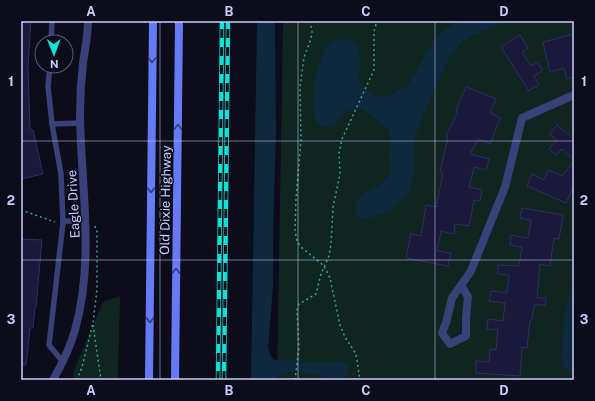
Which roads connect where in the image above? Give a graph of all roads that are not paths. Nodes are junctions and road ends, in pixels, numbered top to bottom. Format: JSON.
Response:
{"nodes":[{"id":1,"x":52,"y":21,"type":"edge"},
{"id":2,"x":88,"y":21,"type":"edge"},
{"id":3,"x":153,"y":21,"type":"edge"},
{"id":4,"x":179,"y":21,"type":"edge"},
{"id":5,"x":51,"y":34,"type":"edge"},
{"id":6,"x":49,"y":74,"type":"edge"},
{"id":7,"x":574,"y":94,"type":"edge"},
{"id":8,"x":81,"y":123,"type":"junction"},
{"id":9,"x":52,"y":124,"type":"junction"},
{"id":10,"x":86,"y":221,"type":"junction"},
{"id":11,"x":60,"y":222,"type":"junction"},
{"id":12,"x":460,"y":285,"type":"junction"},
{"id":13,"x":63,"y":362,"type":"junction"},
{"id":14,"x":53,"y":380,"type":"edge"},
{"id":15,"x":149,"y":380,"type":"edge"},
{"id":16,"x":175,"y":380,"type":"edge"}],
"edges":[{"from":1,"to":5,"type":"lane"},
{"from":2,"to":8,"type":"street","name":"Eagle Drive"},
{"from":3,"to":15,"type":"main road","name":"Old Dixie Highway","one_way":true},
{"from":16,"to":4,"type":"main road","name":"Old Dixie Highway","one_way":true},
{"from":6,"to":9,"type":"lane"},
{"from":7,"to":12,"type":"street"},
{"from":8,"to":9,"type":"lane"},
{"from":8,"to":10,"type":"street","name":"Eagle Drive"},
{"from":9,"to":11,"type":"lane"},
{"from":10,"to":11,"type":"lane"},
{"from":10,"to":13,"type":"street","name":"Eagle Drive"},
{"from":11,"to":13,"type":"lane"},
{"from":12,"to":12,"type":"street"},
{"from":13,"to":14,"type":"street","name":"Eagle Drive"}]}
